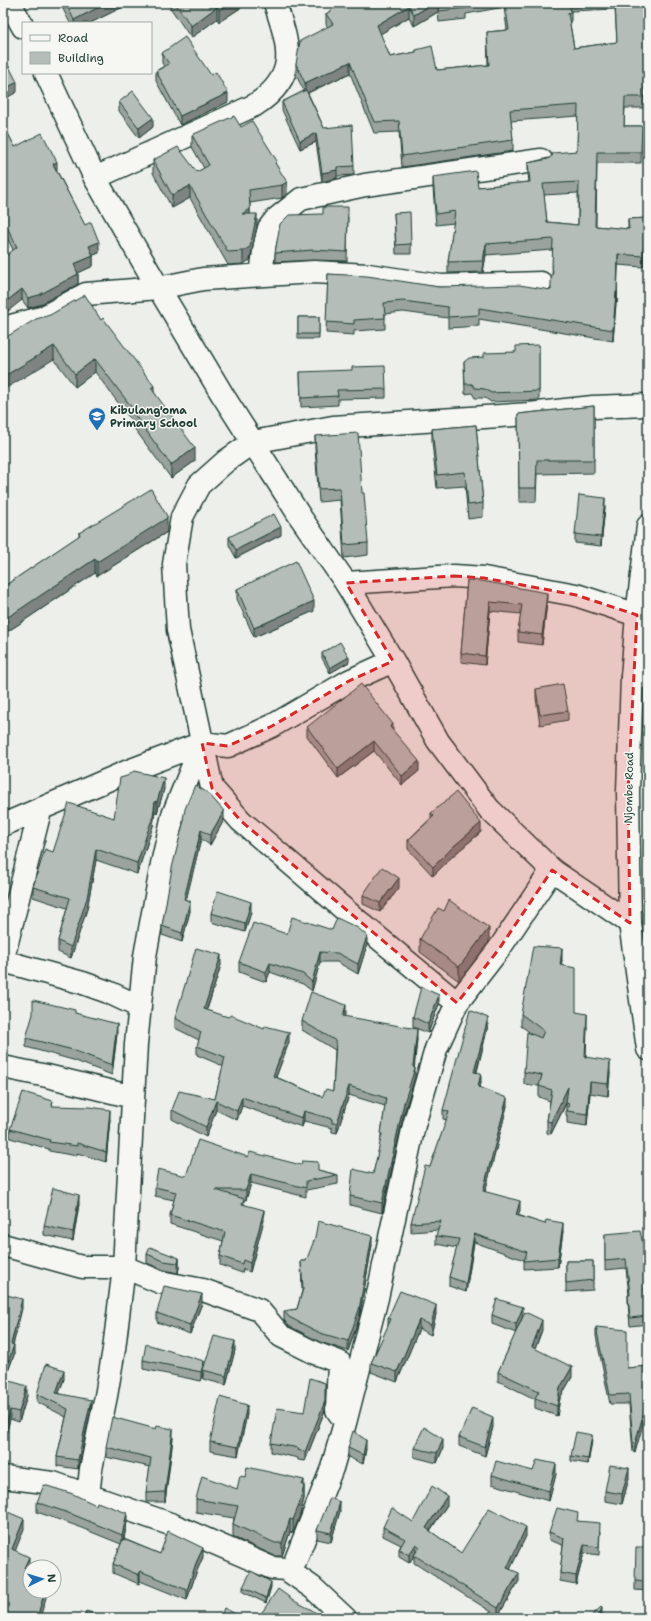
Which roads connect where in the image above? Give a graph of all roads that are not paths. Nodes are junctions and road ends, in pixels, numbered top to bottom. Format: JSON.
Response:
{"nodes":[{"id":1,"x":10,"y":3,"type":"edge"},
{"id":2,"x":274,"y":3,"type":"edge"},
{"id":3,"x":22,"y":25,"type":"edge"},
{"id":4,"x":46,"y":74,"type":"edge"},
{"id":5,"x":541,"y":160,"type":"edge"},
{"id":6,"x":95,"y":178,"type":"junction"},
{"id":7,"x":261,"y":275,"type":"junction"},
{"id":8,"x":541,"y":283,"type":"dead end"},
{"id":9,"x":158,"y":288,"type":"junction"},
{"id":10,"x":3,"y":328,"type":"edge"},
{"id":11,"x":648,"y":405,"type":"edge"},
{"id":12,"x":253,"y":442,"type":"junction"},
{"id":13,"x":648,"y":526,"type":"edge"},
{"id":14,"x":346,"y":583,"type":"junction"},
{"id":15,"x":637,"y":615,"type":"junction"},
{"id":16,"x":393,"y":661,"type":"junction"},
{"id":17,"x":640,"y":677,"type":"edge"},
{"id":18,"x":202,"y":743,"type":"junction"},
{"id":19,"x":40,"y":810,"type":"junction"},
{"id":20,"x":3,"y":825,"type":"edge"},
{"id":21,"x":552,"y":870,"type":"junction"},
{"id":22,"x":630,"y":923,"type":"junction"},
{"id":23,"x":3,"y":960,"type":"edge"},
{"id":24,"x":457,"y":1003,"type":"junction"},
{"id":25,"x":140,"y":1007,"type":"junction"},
{"id":26,"x":648,"y":1049,"type":"edge"},
{"id":27,"x":3,"y":1067,"type":"edge"},
{"id":28,"x":133,"y":1098,"type":"junction"},
{"id":29,"x":3,"y":1245,"type":"edge"},
{"id":30,"x":124,"y":1267,"type":"junction"},
{"id":31,"x":346,"y":1423,"type":"junction"},
{"id":32,"x":3,"y":1477,"type":"edge"},
{"id":33,"x":88,"y":1496,"type":"junction"},
{"id":34,"x":286,"y":1569,"type":"junction"},
{"id":35,"x":345,"y":1618,"type":"edge"}],
"edges":[{"from":1,"to":3,"type":"main road"},
{"from":2,"to":6,"type":"main road"},
{"from":4,"to":6,"type":"main road"},
{"from":5,"to":7,"type":"main road"},
{"from":6,"to":9,"type":"main road"},
{"from":7,"to":8,"type":"main road"},
{"from":7,"to":9,"type":"main road"},
{"from":9,"to":10,"type":"main road"},
{"from":9,"to":12,"type":"main road"},
{"from":11,"to":12,"type":"main road"},
{"from":12,"to":14,"type":"main road"},
{"from":12,"to":18,"type":"main road"},
{"from":13,"to":15,"type":"main road","name":"Njombe Road"},
{"from":14,"to":15,"type":"main road"},
{"from":14,"to":16,"type":"main road"},
{"from":15,"to":17,"type":"main road","name":"Njombe Road"},
{"from":16,"to":18,"type":"main road"},
{"from":16,"to":21,"type":"main road"},
{"from":17,"to":22,"type":"main road","name":"Njombe Road"},
{"from":18,"to":19,"type":"main road"},
{"from":18,"to":24,"type":"main road"},
{"from":18,"to":25,"type":"main road"},
{"from":19,"to":20,"type":"main road"},
{"from":19,"to":23,"type":"main road"},
{"from":21,"to":22,"type":"main road"},
{"from":21,"to":24,"type":"main road"},
{"from":22,"to":26,"type":"main road","name":"Njombe Road"},
{"from":23,"to":25,"type":"main road"},
{"from":24,"to":31,"type":"main road"},
{"from":25,"to":28,"type":"main road"},
{"from":27,"to":28,"type":"main road"},
{"from":28,"to":30,"type":"main road"},
{"from":29,"to":30,"type":"main road"},
{"from":30,"to":31,"type":"main road"},
{"from":30,"to":33,"type":"main road"},
{"from":31,"to":34,"type":"main road"},
{"from":32,"to":33,"type":"main road"},
{"from":33,"to":34,"type":"main road"},
{"from":34,"to":35,"type":"main road"}]}
